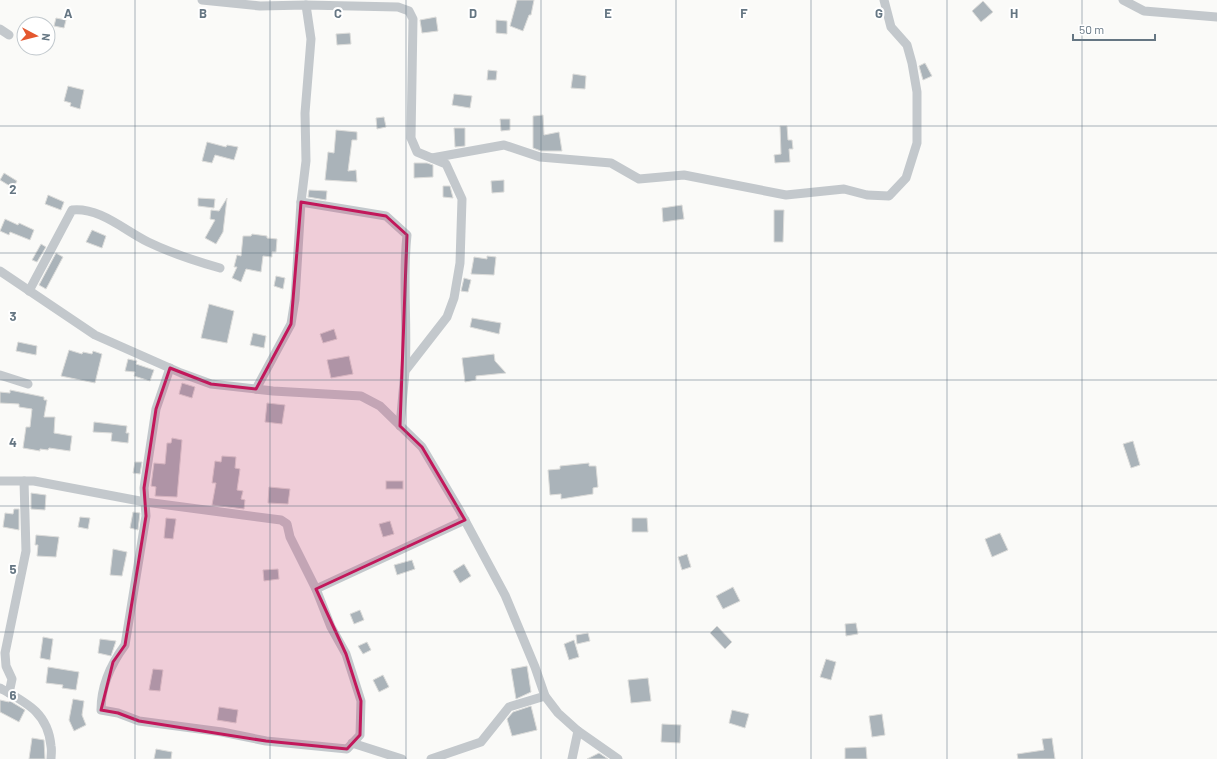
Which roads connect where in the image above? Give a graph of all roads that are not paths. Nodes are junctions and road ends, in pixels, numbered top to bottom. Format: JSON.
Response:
{"nodes":[{"id":1,"x":202,"y":0,"type":"edge"},
{"id":2,"x":884,"y":0,"type":"edge"},
{"id":3,"x":1123,"y":0,"type":"edge"},
{"id":4,"x":306,"y":5,"type":"junction"},
{"id":5,"x":1217,"y":17,"type":"edge"},
{"id":6,"x":0,"y":29,"type":"edge"},
{"id":7,"x":9,"y":35,"type":"dead end"},
{"id":8,"x":432,"y":158,"type":"junction"},
{"id":9,"x":301,"y":202,"type":"junction"},
{"id":10,"x":220,"y":268,"type":"dead end"},
{"id":11,"x":0,"y":271,"type":"edge"},
{"id":12,"x":29,"y":291,"type":"junction"},
{"id":13,"x":170,"y":368,"type":"junction"},
{"id":14,"x":405,"y":371,"type":"junction"},
{"id":15,"x":0,"y":375,"type":"edge"},
{"id":16,"x":28,"y":384,"type":"dead end"},
{"id":17,"x":256,"y":389,"type":"junction"},
{"id":18,"x":400,"y":426,"type":"junction"},
{"id":19,"x":0,"y":481,"type":"edge"},
{"id":20,"x":24,"y":481,"type":"junction"},
{"id":21,"x":145,"y":502,"type":"junction"},
{"id":22,"x":465,"y":520,"type":"junction"},
{"id":23,"x":316,"y":589,"type":"junction"},
{"id":24,"x":0,"y":688,"type":"edge"},
{"id":25,"x":9,"y":693,"type":"junction"},
{"id":26,"x":545,"y":696,"type":"junction"},
{"id":27,"x":578,"y":731,"type":"junction"},
{"id":28,"x":352,"y":743,"type":"junction"},
{"id":29,"x":51,"y":758,"type":"edge"},
{"id":30,"x":402,"y":759,"type":"edge"},
{"id":31,"x":432,"y":759,"type":"edge"},
{"id":32,"x":572,"y":759,"type":"edge"},
{"id":33,"x":618,"y":759,"type":"edge"}],
"edges":[{"from":1,"to":4,"type":"street"},
{"from":2,"to":8,"type":"street"},
{"from":3,"to":5,"type":"street"},
{"from":4,"to":8,"type":"street"},
{"from":4,"to":9,"type":"street"},
{"from":6,"to":7,"type":"street"},
{"from":8,"to":14,"type":"street"},
{"from":9,"to":14,"type":"street"},
{"from":9,"to":17,"type":"street"},
{"from":10,"to":12,"type":"street"},
{"from":11,"to":12,"type":"street"},
{"from":12,"to":13,"type":"street"},
{"from":13,"to":17,"type":"street"},
{"from":13,"to":21,"type":"street"},
{"from":14,"to":18,"type":"street"},
{"from":15,"to":16,"type":"street"},
{"from":17,"to":18,"type":"street"},
{"from":18,"to":22,"type":"street"},
{"from":19,"to":20,"type":"street"},
{"from":20,"to":21,"type":"street"},
{"from":20,"to":25,"type":"street"},
{"from":21,"to":23,"type":"street"},
{"from":21,"to":28,"type":"street"},
{"from":22,"to":23,"type":"street"},
{"from":22,"to":26,"type":"street"},
{"from":23,"to":28,"type":"street"},
{"from":24,"to":25,"type":"street"},
{"from":25,"to":29,"type":"street"},
{"from":26,"to":27,"type":"street"},
{"from":26,"to":31,"type":"street"},
{"from":27,"to":32,"type":"street"},
{"from":27,"to":33,"type":"street"},
{"from":28,"to":30,"type":"street"}]}
